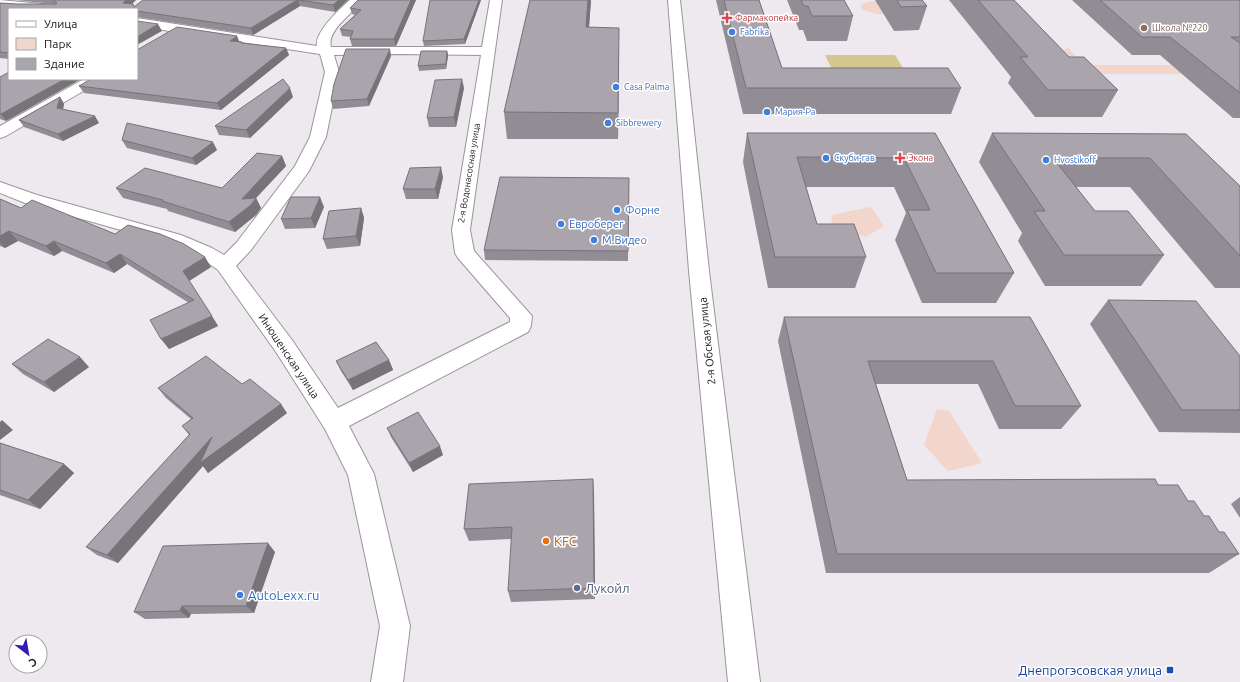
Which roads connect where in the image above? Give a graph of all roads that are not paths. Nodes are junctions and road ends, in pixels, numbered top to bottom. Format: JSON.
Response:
{"nodes":[{"id":1,"x":358,"y":0,"type":"edge"},
{"id":2,"x":496,"y":0,"type":"edge"},
{"id":3,"x":674,"y":0,"type":"edge"},
{"id":4,"x":0,"y":3,"type":"edge"},
{"id":5,"x":43,"y":8,"type":"edge"},
{"id":6,"x":138,"y":22,"type":"edge"},
{"id":7,"x":177,"y":29,"type":"junction"},
{"id":8,"x":164,"y":37,"type":"edge"},
{"id":9,"x":326,"y":51,"type":"junction"},
{"id":10,"x":488,"y":52,"type":"junction"},
{"id":11,"x":92,"y":80,"type":"edge"},
{"id":12,"x":0,"y":133,"type":"edge"},
{"id":13,"x":2,"y":190,"type":"edge"},
{"id":14,"x":225,"y":265,"type":"junction"},
{"id":15,"x":334,"y":422,"type":"junction"},
{"id":16,"x":387,"y":682,"type":"edge"},
{"id":17,"x":744,"y":682,"type":"edge"}],
"edges":[{"from":1,"to":9,"type":"street"},
{"from":2,"to":10,"type":"street","name":"2-я Водонасосная улица"},
{"from":3,"to":17,"type":"street","name":"2-я Обская улица"},
{"from":4,"to":5,"type":"street"},
{"from":6,"to":7,"type":"street"},
{"from":7,"to":8,"type":"street"},
{"from":7,"to":9,"type":"street"},
{"from":9,"to":10,"type":"street"},
{"from":9,"to":14,"type":"street"},
{"from":10,"to":15,"type":"street","name":"2-я Водонасосная улица"},
{"from":11,"to":12,"type":"street"},
{"from":13,"to":14,"type":"street","name":"Инюшенская улица"},
{"from":14,"to":15,"type":"street","name":"Инюшенская улица"},
{"from":15,"to":16,"type":"street","name":"Инюшенская улица"}]}
